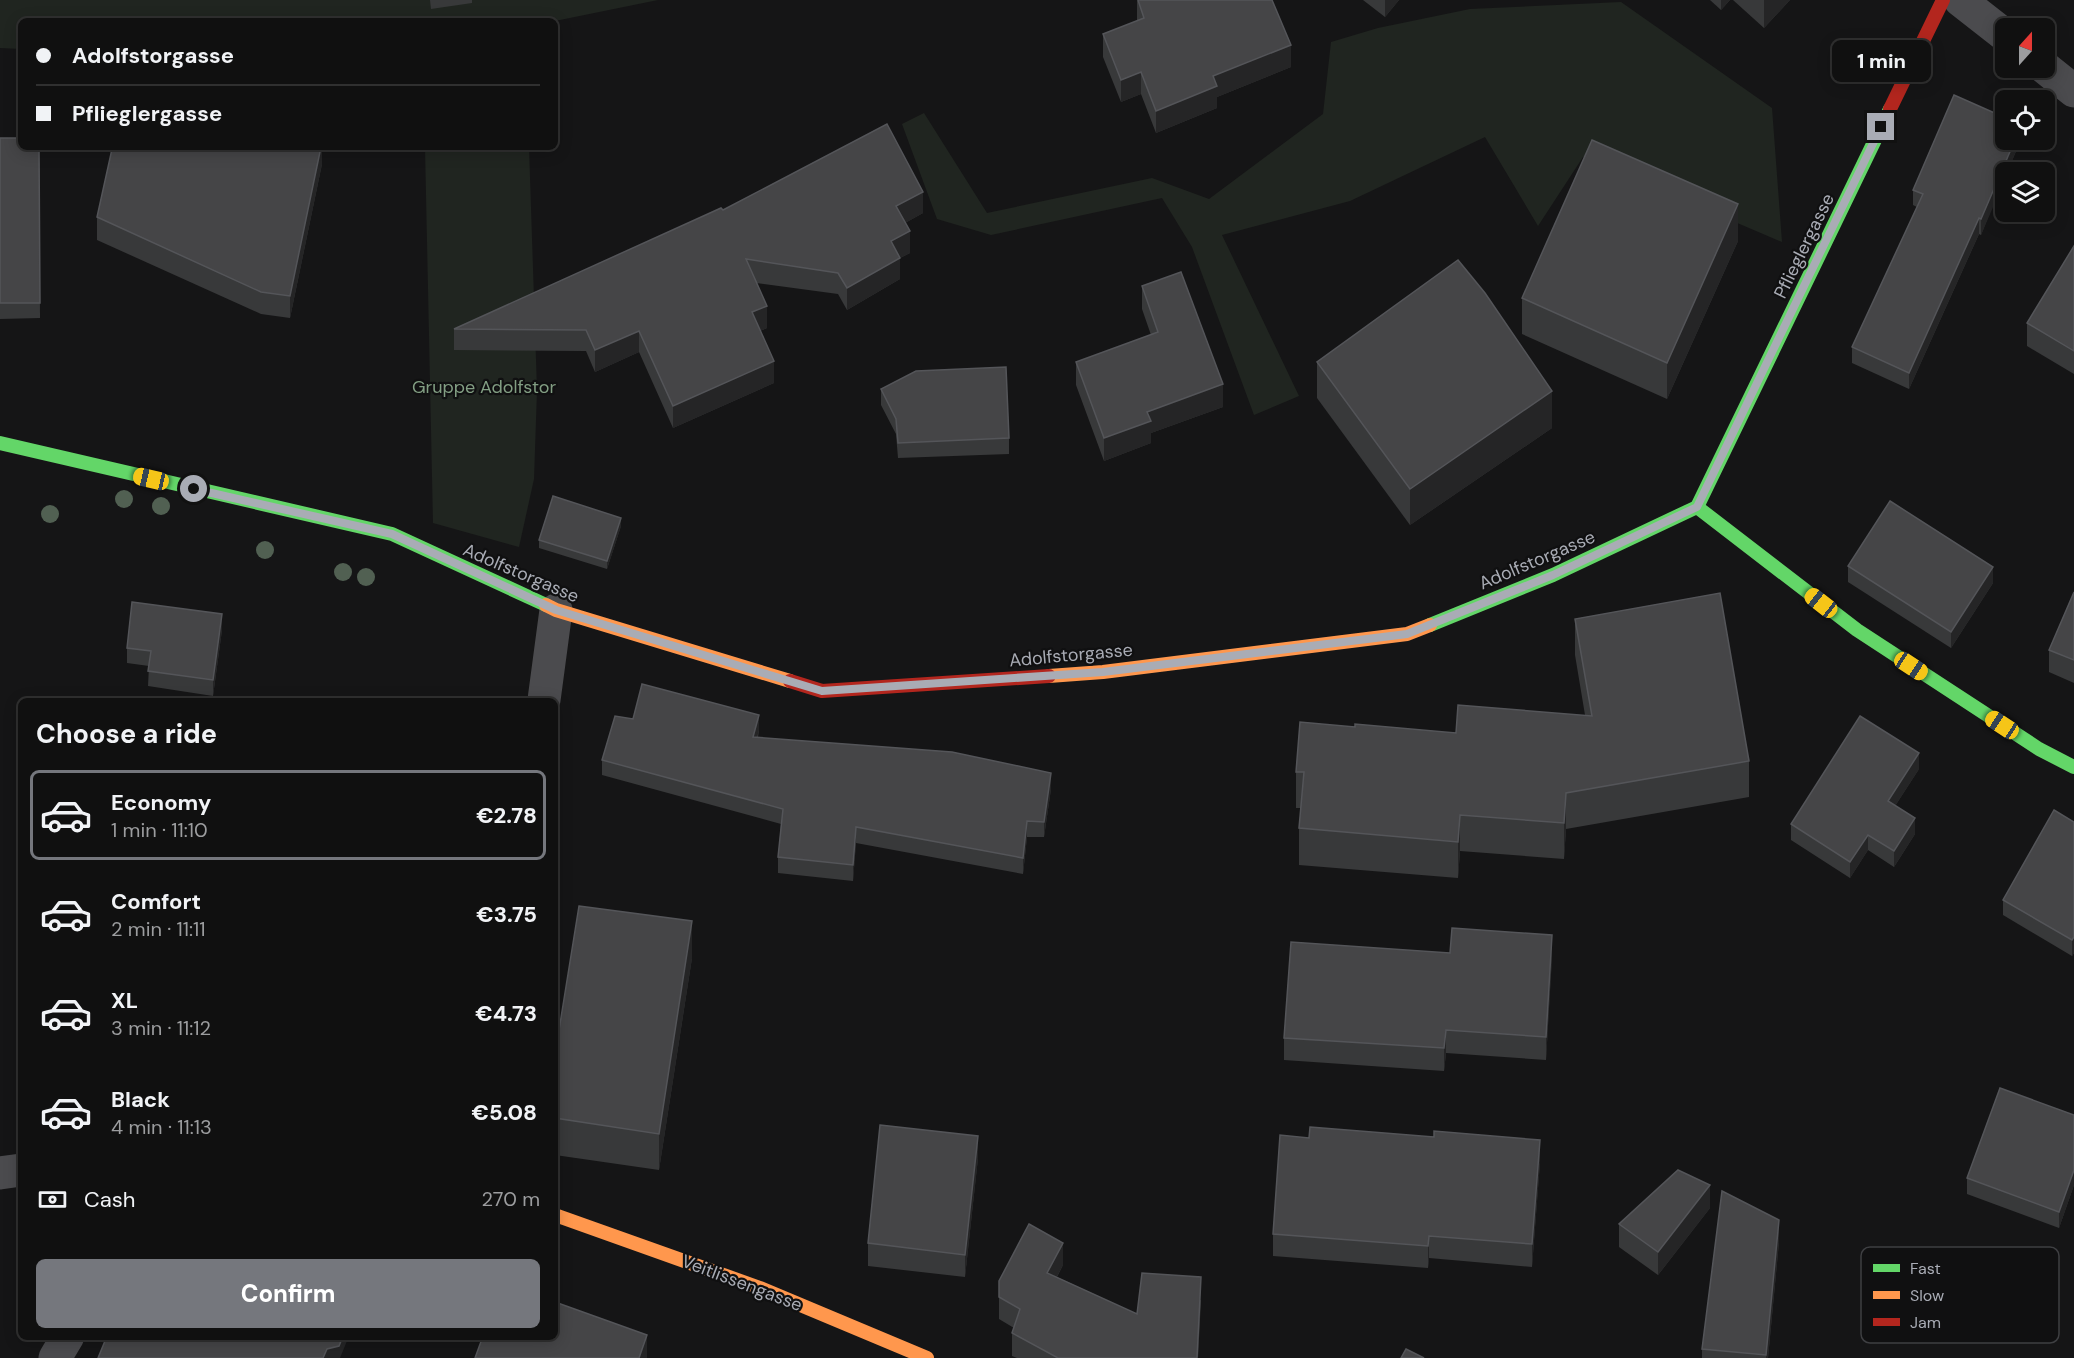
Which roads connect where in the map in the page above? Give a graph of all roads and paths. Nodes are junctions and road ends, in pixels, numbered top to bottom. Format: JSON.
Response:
{"nodes":[{"id":1,"x":1943,"y":0,"type":"edge"},
{"id":2,"x":1960,"y":0,"type":"edge"},
{"id":3,"x":1995,"y":27,"type":"edge"},
{"id":4,"x":2055,"y":76,"type":"edge"},
{"id":5,"x":2074,"y":91,"type":"edge"},
{"id":6,"x":0,"y":443,"type":"edge"},
{"id":7,"x":1697,"y":507,"type":"junction"},
{"id":8,"x":556,"y":610,"type":"junction"},
{"id":9,"x":544,"y":698,"type":"edge"},
{"id":10,"x":2074,"y":767,"type":"edge"},
{"id":11,"x":18,"y":1170,"type":"edge"},
{"id":12,"x":0,"y":1173,"type":"edge"},
{"id":13,"x":558,"y":1216,"type":"edge"},
{"id":14,"x":66,"y":1340,"type":"edge"},
{"id":15,"x":55,"y":1358,"type":"edge"},
{"id":16,"x":927,"y":1358,"type":"edge"}],
"edges":[{"from":1,"to":7,"type":"street","name":"Pflieglergasse"},
{"from":2,"to":3,"type":"street"},
{"from":4,"to":5,"type":"street"},
{"from":6,"to":8,"type":"street","name":"Adolfstorgasse"},
{"from":7,"to":8,"type":"street","name":"Adolfstorgasse"},
{"from":7,"to":10,"type":"street"},
{"from":8,"to":9,"type":"street"},
{"from":11,"to":12,"type":"street"},
{"from":13,"to":16,"type":"street","name":"Veitlissengasse"},
{"from":14,"to":15,"type":"street"}]}
